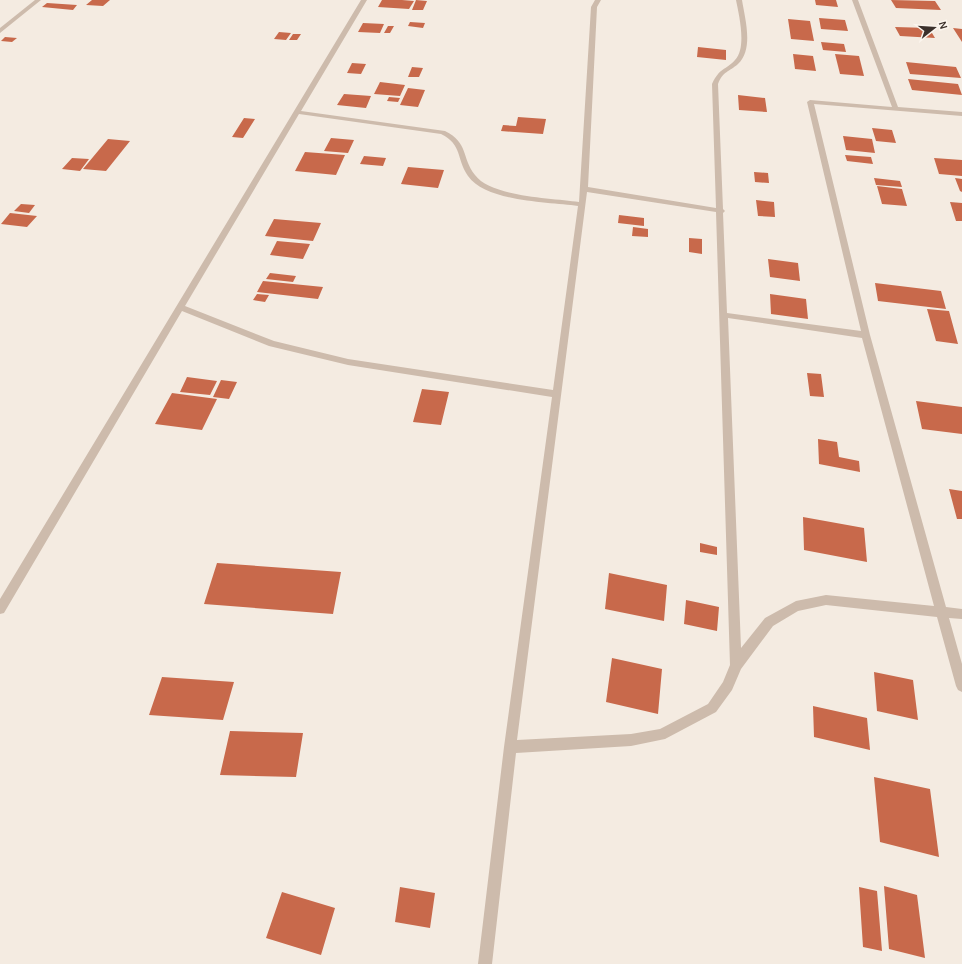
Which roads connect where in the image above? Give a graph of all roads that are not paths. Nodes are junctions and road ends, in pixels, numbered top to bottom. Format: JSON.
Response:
{"nodes":[{"id":1,"x":38,"y":0,"type":"edge"},
{"id":2,"x":364,"y":0,"type":"edge"},
{"id":3,"x":598,"y":0,"type":"edge"},
{"id":4,"x":739,"y":0,"type":"edge"},
{"id":5,"x":855,"y":0,"type":"edge"},
{"id":6,"x":0,"y":31,"type":"edge"},
{"id":7,"x":896,"y":109,"type":"junction"},
{"id":8,"x":297,"y":112,"type":"junction"},
{"id":9,"x":962,"y":114,"type":"edge"},
{"id":10,"x":584,"y":189,"type":"junction"},
{"id":11,"x":581,"y":204,"type":"junction"},
{"id":12,"x":721,"y":211,"type":"junction"},
{"id":13,"x":180,"y":307,"type":"junction"},
{"id":14,"x":724,"y":315,"type":"junction"},
{"id":15,"x":866,"y":335,"type":"junction"},
{"id":16,"x":557,"y":394,"type":"junction"},
{"id":17,"x":0,"y":609,"type":"edge"},
{"id":18,"x":942,"y":611,"type":"junction"},
{"id":19,"x":962,"y":614,"type":"edge"},
{"id":20,"x":736,"y":665,"type":"junction"},
{"id":21,"x":962,"y":686,"type":"edge"},
{"id":22,"x":510,"y":747,"type":"junction"},
{"id":23,"x":486,"y":964,"type":"edge"}],
"edges":[{"from":1,"to":6,"type":"street"},
{"from":2,"to":8,"type":"street"},
{"from":3,"to":10,"type":"street"},
{"from":4,"to":12,"type":"street"},
{"from":5,"to":7,"type":"street"},
{"from":7,"to":9,"type":"street"},
{"from":7,"to":15,"type":"street"},
{"from":8,"to":11,"type":"street"},
{"from":8,"to":13,"type":"street"},
{"from":10,"to":11,"type":"street"},
{"from":10,"to":12,"type":"street"},
{"from":11,"to":16,"type":"street"},
{"from":12,"to":14,"type":"street"},
{"from":13,"to":16,"type":"street"},
{"from":13,"to":17,"type":"street"},
{"from":14,"to":15,"type":"street"},
{"from":14,"to":20,"type":"street"},
{"from":15,"to":18,"type":"street"},
{"from":16,"to":22,"type":"street"},
{"from":18,"to":19,"type":"street"},
{"from":18,"to":20,"type":"street"},
{"from":18,"to":21,"type":"street"},
{"from":20,"to":22,"type":"street"},
{"from":22,"to":23,"type":"street"}]}
